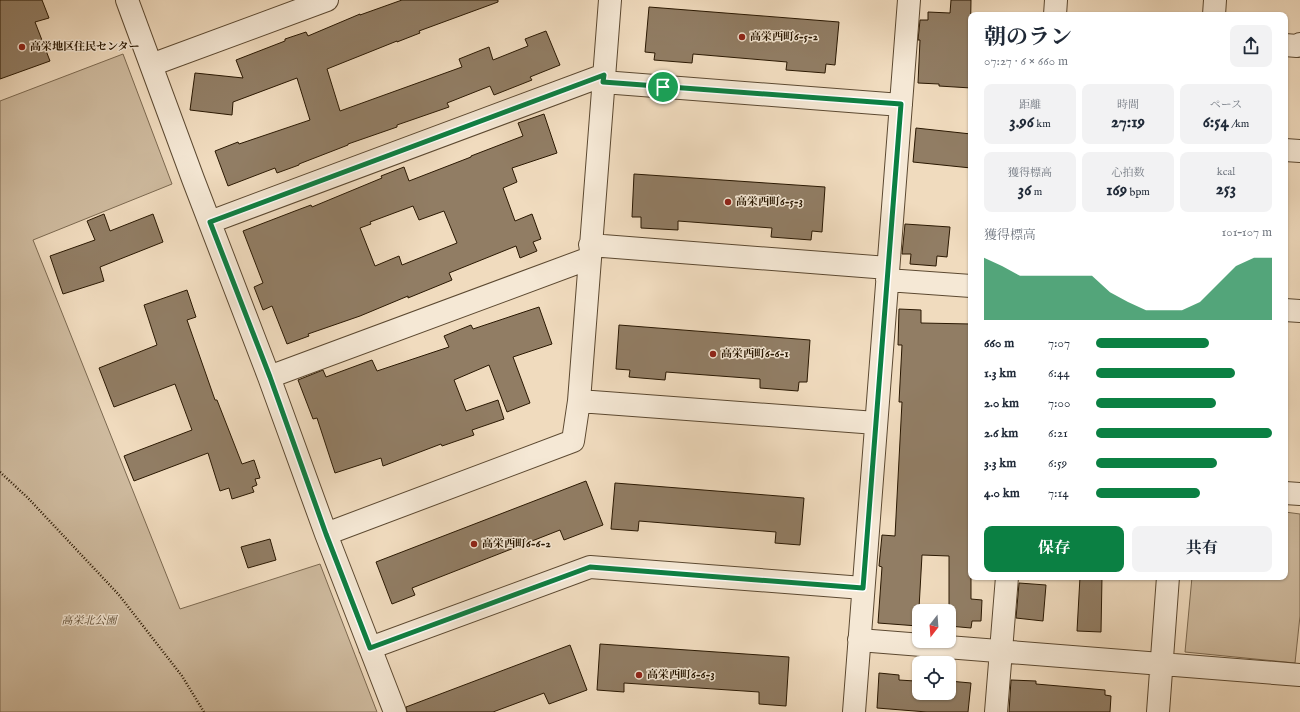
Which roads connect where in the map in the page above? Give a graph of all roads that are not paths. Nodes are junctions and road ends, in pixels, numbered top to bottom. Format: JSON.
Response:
{"nodes":[{"id":1,"x":127,"y":0,"type":"edge"},
{"id":2,"x":327,"y":0,"type":"edge"},
{"id":3,"x":610,"y":0,"type":"edge"},
{"id":4,"x":909,"y":0,"type":"edge"},
{"id":5,"x":1056,"y":0,"type":"edge"},
{"id":6,"x":1215,"y":0,"type":"edge"},
{"id":7,"x":1055,"y":12,"type":"edge"},
{"id":8,"x":1214,"y":12,"type":"edge"},
{"id":9,"x":1300,"y":44,"type":"edge"},
{"id":10,"x":1288,"y":45,"type":"edge"},
{"id":11,"x":151,"y":65,"type":"junction"},
{"id":12,"x":604,"y":78,"type":"junction"},
{"id":13,"x":901,"y":104,"type":"junction"},
{"id":14,"x":1288,"y":150,"type":"edge"},
{"id":15,"x":1300,"y":152,"type":"edge"},
{"id":16,"x":210,"y":222,"type":"junction"},
{"id":17,"x":590,"y":252,"type":"junction"},
{"id":18,"x":888,"y":274,"type":"junction"},
{"id":19,"x":968,"y":286,"type":"edge"},
{"id":20,"x":1288,"y":310,"type":"edge"},
{"id":21,"x":1300,"y":311,"type":"edge"},
{"id":22,"x":270,"y":377,"type":"junction"},
{"id":23,"x":579,"y":401,"type":"junction"},
{"id":24,"x":876,"y":423,"type":"junction"},
{"id":25,"x":1288,"y":493,"type":"edge"},
{"id":26,"x":1300,"y":494,"type":"edge"},
{"id":27,"x":326,"y":534,"type":"junction"},
{"id":28,"x":1007,"y":580,"type":"edge"},
{"id":29,"x":1168,"y":580,"type":"edge"},
{"id":30,"x":863,"y":588,"type":"junction"},
{"id":31,"x":859,"y":640,"type":"junction"},
{"id":32,"x":370,"y":648,"type":"junction"},
{"id":33,"x":1001,"y":651,"type":"junction"},
{"id":34,"x":1161,"y":663,"type":"junction"},
{"id":35,"x":1300,"y":675,"type":"edge"},
{"id":36,"x":395,"y":712,"type":"edge"},
{"id":37,"x":854,"y":712,"type":"edge"},
{"id":38,"x":996,"y":712,"type":"edge"},
{"id":39,"x":1158,"y":712,"type":"edge"}],
"edges":[{"from":1,"to":11,"type":"street"},
{"from":2,"to":11,"type":"street"},
{"from":3,"to":12,"type":"street"},
{"from":4,"to":13,"type":"street"},
{"from":5,"to":7,"type":"street"},
{"from":6,"to":8,"type":"street"},
{"from":9,"to":10,"type":"street"},
{"from":11,"to":16,"type":"street"},
{"from":12,"to":13,"type":"street"},
{"from":12,"to":16,"type":"street"},
{"from":12,"to":17,"type":"street"},
{"from":13,"to":18,"type":"street"},
{"from":14,"to":15,"type":"street"},
{"from":16,"to":22,"type":"street"},
{"from":17,"to":18,"type":"street"},
{"from":17,"to":22,"type":"street"},
{"from":17,"to":23,"type":"street"},
{"from":18,"to":19,"type":"street"},
{"from":18,"to":24,"type":"street"},
{"from":20,"to":21,"type":"street"},
{"from":22,"to":27,"type":"street"},
{"from":23,"to":24,"type":"street"},
{"from":23,"to":27,"type":"street"},
{"from":24,"to":30,"type":"street"},
{"from":25,"to":26,"type":"street"},
{"from":27,"to":32,"type":"street"},
{"from":28,"to":33,"type":"street"},
{"from":29,"to":34,"type":"street"},
{"from":30,"to":31,"type":"street"},
{"from":30,"to":32,"type":"street"},
{"from":31,"to":33,"type":"street"},
{"from":31,"to":37,"type":"street"},
{"from":32,"to":36,"type":"street"},
{"from":33,"to":34,"type":"street"},
{"from":33,"to":38,"type":"street"},
{"from":34,"to":35,"type":"street"},
{"from":34,"to":39,"type":"street"}]}
